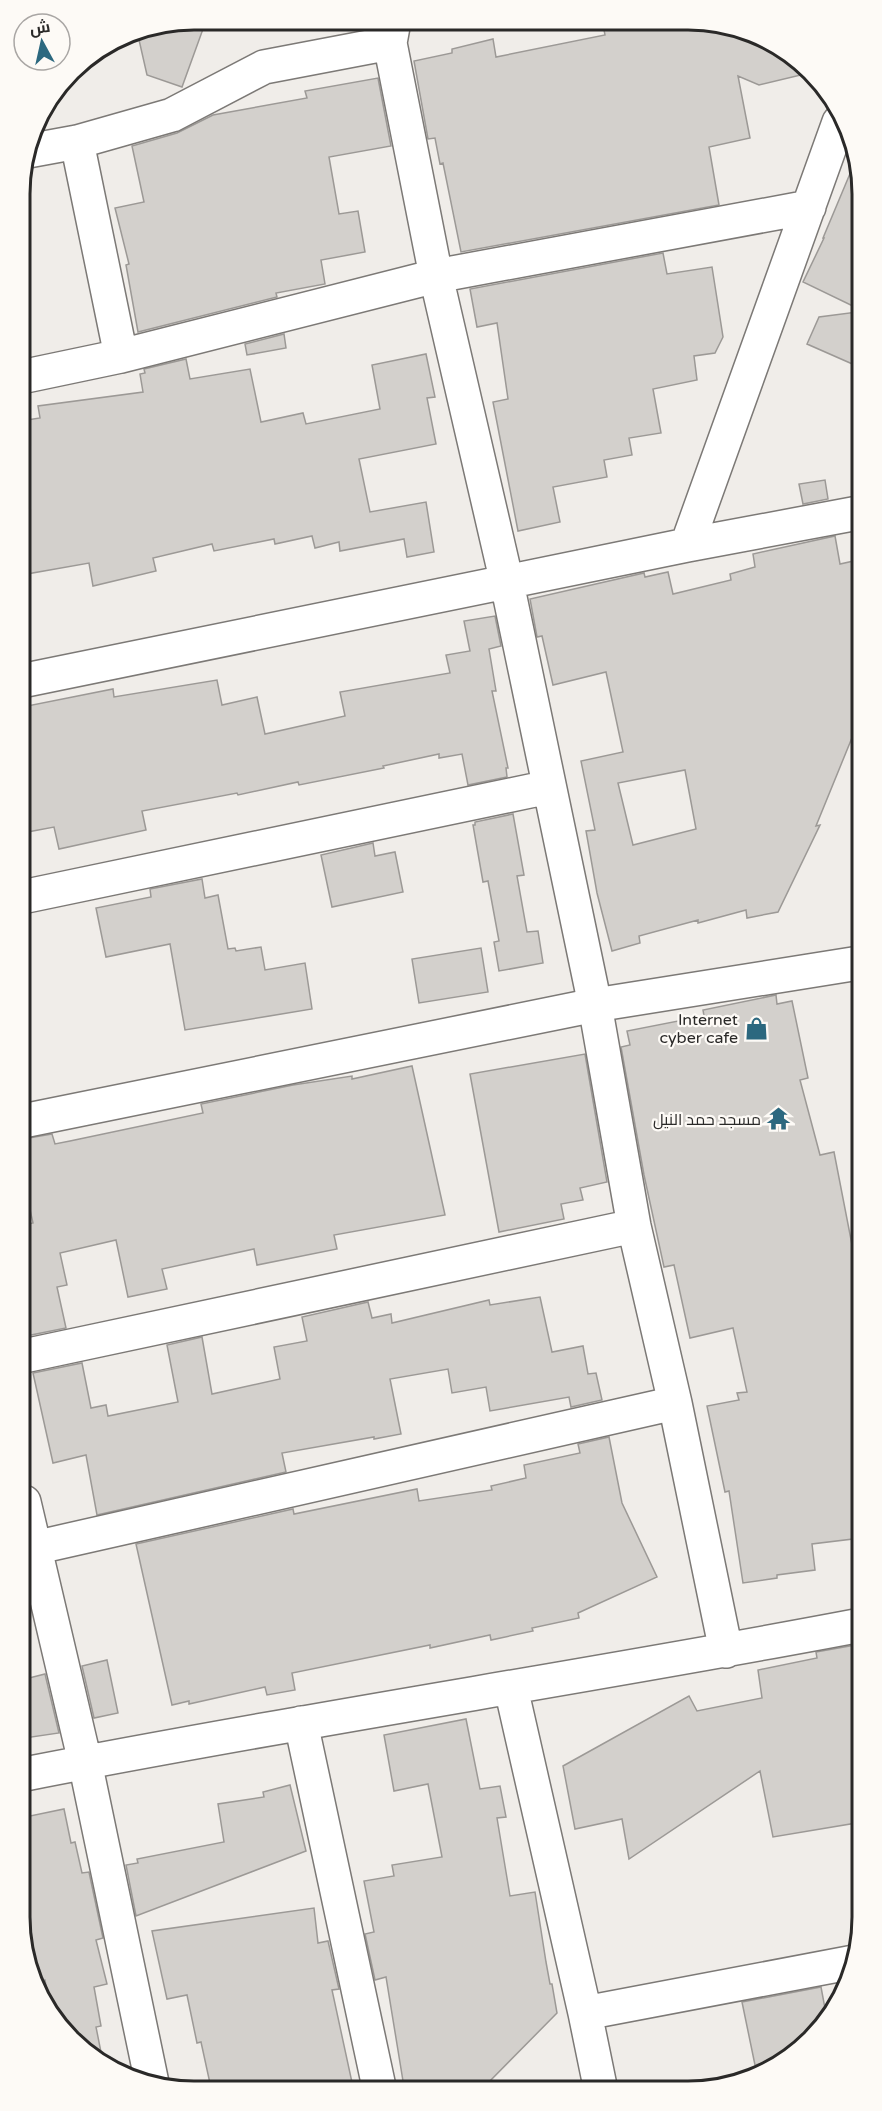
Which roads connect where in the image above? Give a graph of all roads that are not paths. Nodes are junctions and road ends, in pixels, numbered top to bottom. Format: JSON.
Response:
{"nodes":[{"id":1,"x":392,"y":32,"type":"edge"},
{"id":2,"x":837,"y":127,"type":"edge"},
{"id":3,"x":77,"y":142,"type":"junction"},
{"id":4,"x":37,"y":149,"type":"edge"},
{"id":5,"x":809,"y":207,"type":"junction"},
{"id":6,"x":436,"y":276,"type":"junction"},
{"id":7,"x":121,"y":356,"type":"junction"},
{"id":8,"x":30,"y":375,"type":"edge"},
{"id":9,"x":852,"y":514,"type":"edge"},
{"id":10,"x":687,"y":545,"type":"junction"},
{"id":11,"x":507,"y":583,"type":"junction"},
{"id":12,"x":30,"y":679,"type":"edge"},
{"id":13,"x":549,"y":787,"type":"junction"},
{"id":14,"x":30,"y":895,"type":"edge"},
{"id":15,"x":852,"y":964,"type":"edge"},
{"id":16,"x":595,"y":1005,"type":"junction"},
{"id":17,"x":30,"y":1120,"type":"edge"},
{"id":18,"x":634,"y":1226,"type":"junction"},
{"id":19,"x":30,"y":1355,"type":"edge"},
{"id":20,"x":675,"y":1403,"type":"junction"},
{"id":21,"x":30,"y":1530,"type":"edge"},
{"id":22,"x":34,"y":1548,"type":"junction"},
{"id":23,"x":852,"y":1627,"type":"edge"},
{"id":24,"x":726,"y":1651,"type":"junction"},
{"id":25,"x":511,"y":1688,"type":"junction"},
{"id":26,"x":301,"y":1723,"type":"junction"},
{"id":27,"x":85,"y":1762,"type":"junction"},
{"id":28,"x":30,"y":1773,"type":"edge"},
{"id":29,"x":844,"y":1964,"type":"edge"},
{"id":30,"x":585,"y":2013,"type":"junction"},
{"id":31,"x":150,"y":2074,"type":"edge"},
{"id":32,"x":378,"y":2081,"type":"edge"},
{"id":33,"x":599,"y":2081,"type":"edge"}],
"edges":[{"from":1,"to":3,"type":"street"},
{"from":1,"to":6,"type":"street"},
{"from":2,"to":5,"type":"street"},
{"from":3,"to":4,"type":"street"},
{"from":3,"to":7,"type":"street"},
{"from":5,"to":6,"type":"street"},
{"from":5,"to":10,"type":"street"},
{"from":6,"to":7,"type":"street"},
{"from":6,"to":11,"type":"street"},
{"from":7,"to":8,"type":"street"},
{"from":9,"to":10,"type":"street"},
{"from":10,"to":11,"type":"street"},
{"from":11,"to":12,"type":"street"},
{"from":11,"to":13,"type":"street"},
{"from":13,"to":14,"type":"street"},
{"from":13,"to":16,"type":"street"},
{"from":15,"to":16,"type":"street"},
{"from":16,"to":17,"type":"street"},
{"from":16,"to":18,"type":"street"},
{"from":18,"to":19,"type":"street"},
{"from":18,"to":20,"type":"street"},
{"from":20,"to":22,"type":"street"},
{"from":20,"to":24,"type":"street"},
{"from":21,"to":22,"type":"street"},
{"from":22,"to":27,"type":"street"},
{"from":23,"to":24,"type":"street"},
{"from":24,"to":25,"type":"street"},
{"from":25,"to":26,"type":"street"},
{"from":25,"to":30,"type":"street"},
{"from":26,"to":27,"type":"street"},
{"from":26,"to":32,"type":"street"},
{"from":27,"to":28,"type":"street"},
{"from":27,"to":31,"type":"street"},
{"from":29,"to":30,"type":"street"},
{"from":30,"to":33,"type":"street"}]}
